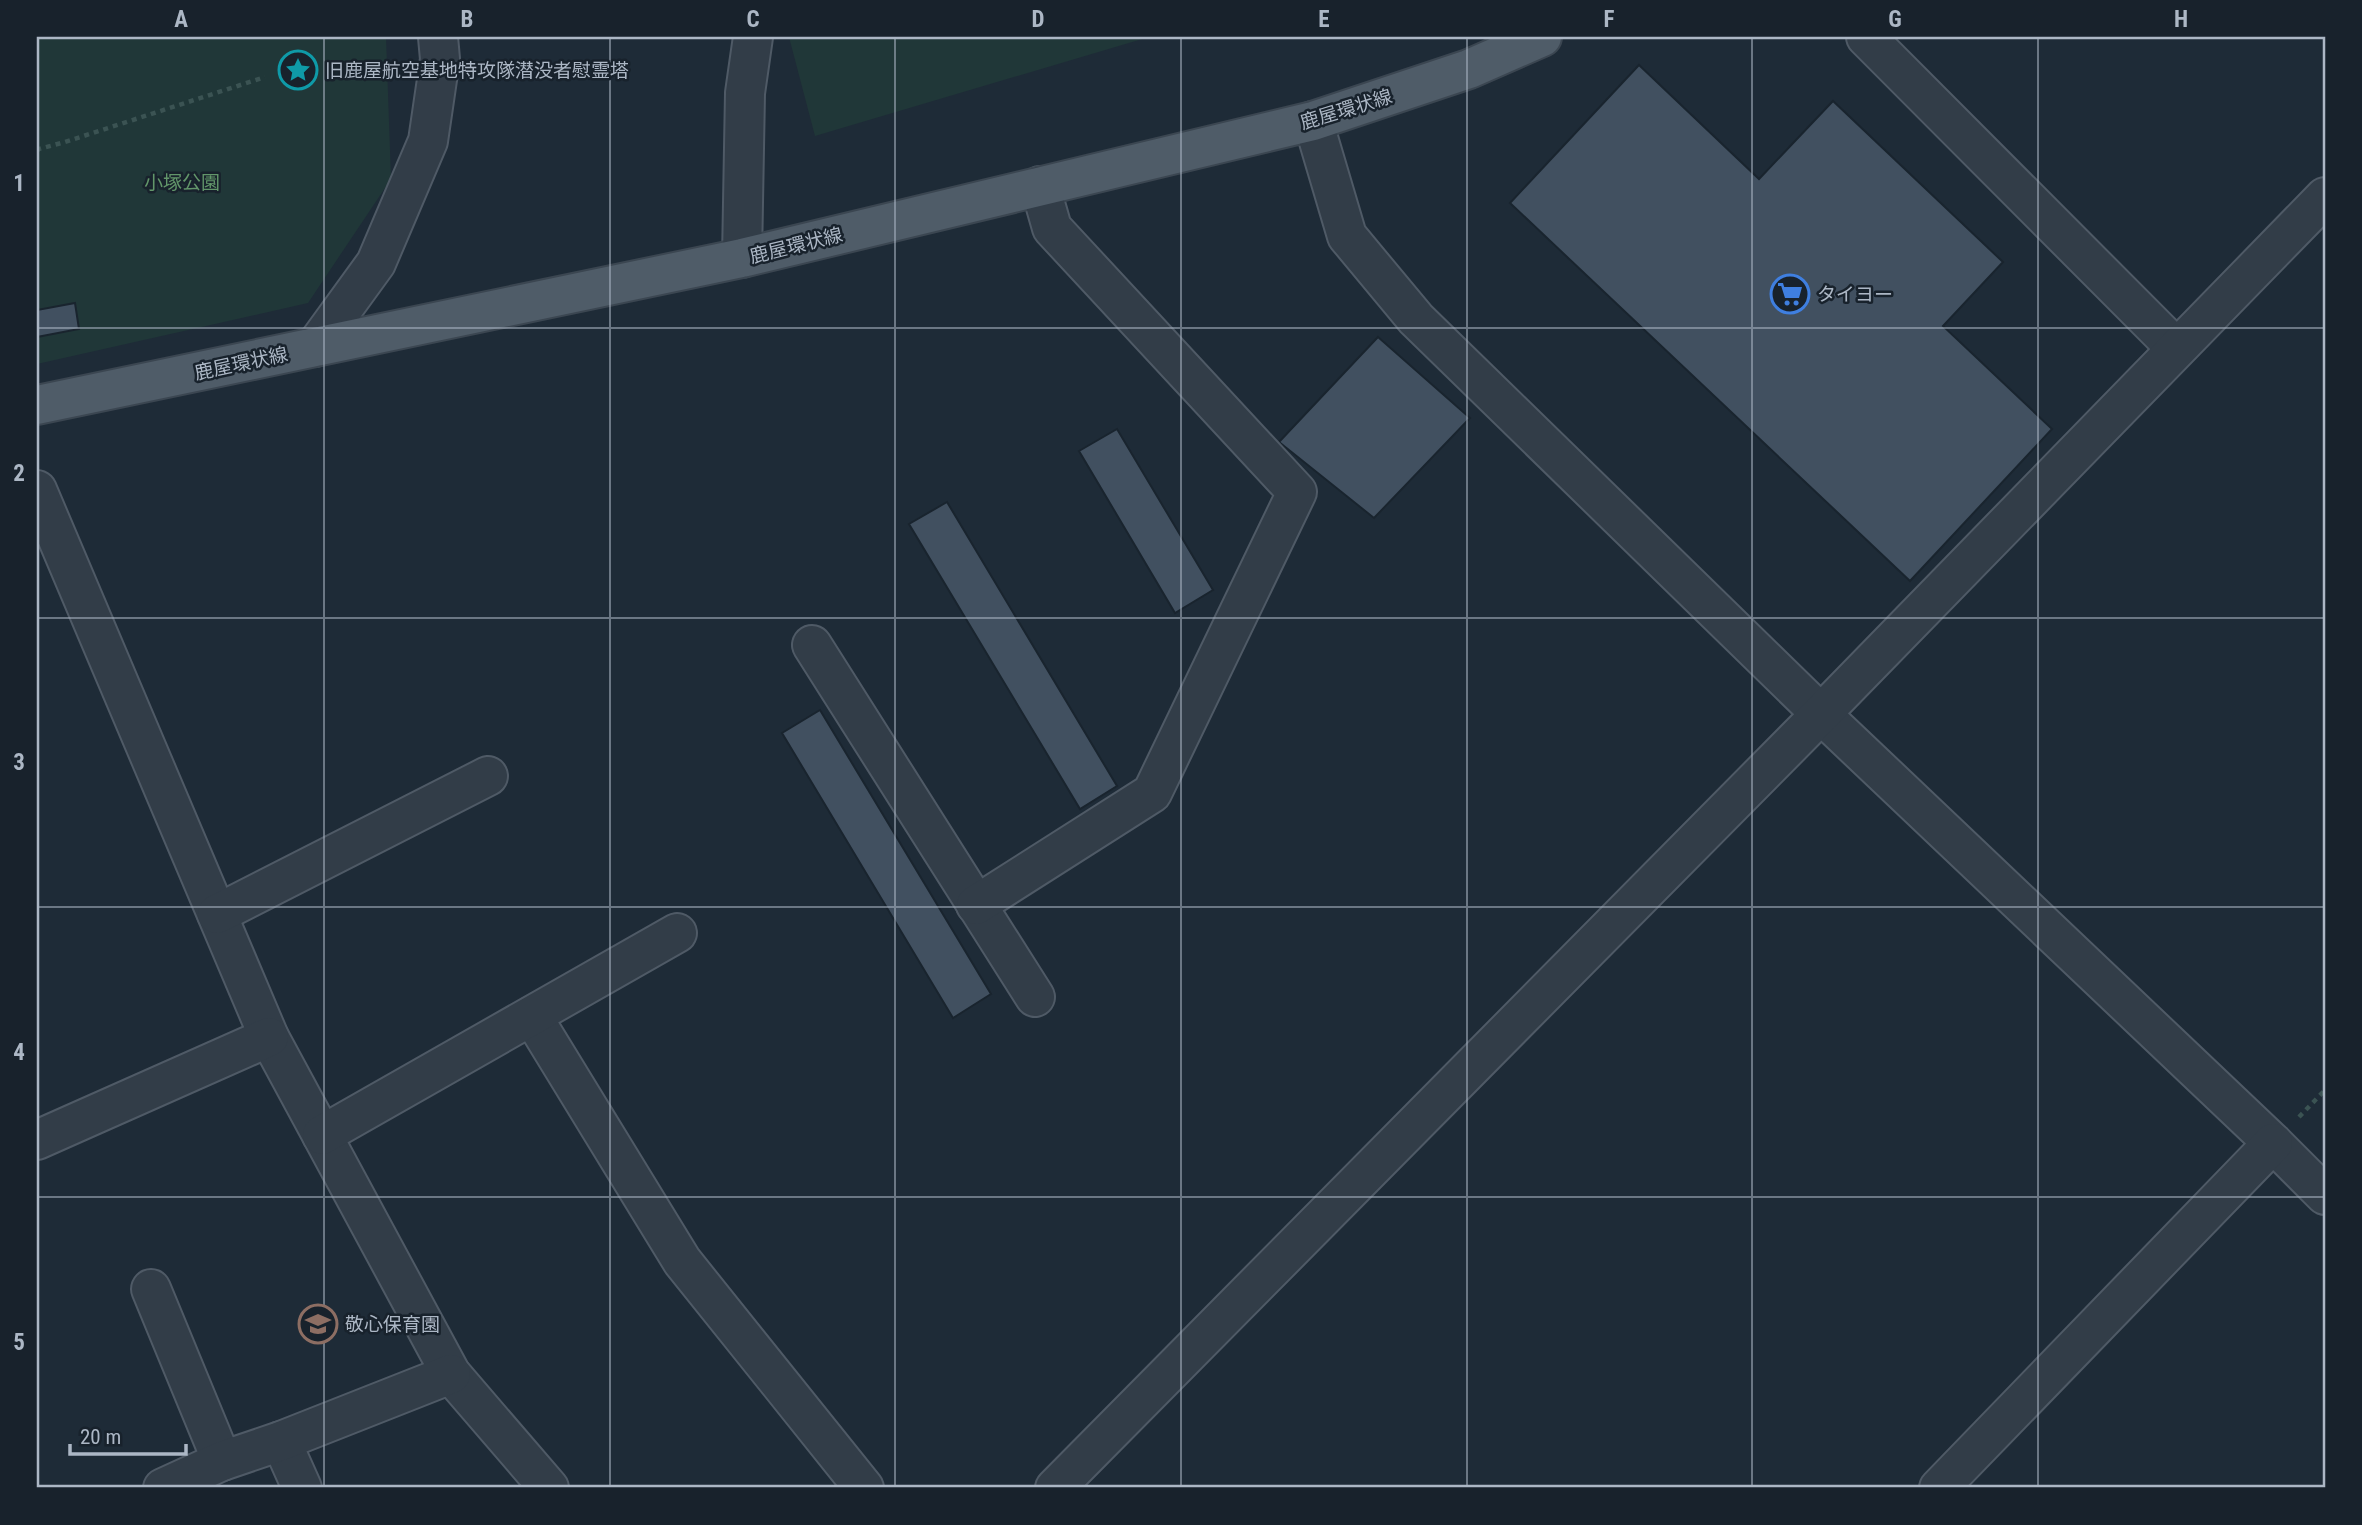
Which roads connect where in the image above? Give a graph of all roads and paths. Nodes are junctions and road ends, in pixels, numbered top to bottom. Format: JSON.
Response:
{"nodes":[{"id":1,"x":438,"y":37,"type":"edge"},
{"id":2,"x":752,"y":37,"type":"edge"},
{"id":3,"x":1542,"y":37,"type":"edge"},
{"id":4,"x":1867,"y":37,"type":"edge"},
{"id":5,"x":265,"y":77,"type":"dead end"},
{"id":6,"x":1313,"y":121,"type":"junction"},
{"id":7,"x":37,"y":151,"type":"edge"},
{"id":8,"x":1040,"y":186,"type":"junction"},
{"id":9,"x":2325,"y":197,"type":"edge"},
{"id":10,"x":742,"y":258,"type":"junction"},
{"id":11,"x":315,"y":347,"type":"junction"},
{"id":12,"x":2176,"y":348,"type":"junction"},
{"id":13,"x":37,"y":405,"type":"edge"},
{"id":14,"x":37,"y":490,"type":"edge"},
{"id":15,"x":812,"y":645,"type":"dead end"},
{"id":16,"x":1821,"y":714,"type":"junction"},
{"id":17,"x":488,"y":776,"type":"dead end"},
{"id":18,"x":976,"y":905,"type":"junction"},
{"id":19,"x":217,"y":914,"type":"junction"},
{"id":20,"x":677,"y":933,"type":"dead end"},
{"id":21,"x":1035,"y":997,"type":"dead end"},
{"id":22,"x":532,"y":1016,"type":"junction"},
{"id":23,"x":270,"y":1037,"type":"junction"},
{"id":24,"x":322,"y":1135,"type":"junction"},
{"id":25,"x":37,"y":1140,"type":"edge"},
{"id":26,"x":2273,"y":1143,"type":"junction"},
{"id":27,"x":2325,"y":1195,"type":"edge"},
{"id":28,"x":151,"y":1289,"type":"dead end"},
{"id":29,"x":451,"y":1374,"type":"junction"},
{"id":30,"x":281,"y":1441,"type":"junction"},
{"id":31,"x":222,"y":1461,"type":"junction"},
{"id":32,"x":163,"y":1488,"type":"edge"},
{"id":33,"x":302,"y":1488,"type":"edge"},
{"id":34,"x":549,"y":1488,"type":"edge"},
{"id":35,"x":864,"y":1488,"type":"edge"},
{"id":36,"x":1055,"y":1488,"type":"edge"},
{"id":37,"x":1939,"y":1488,"type":"edge"}],
"edges":[{"from":1,"to":11,"type":"street"},
{"from":2,"to":10,"type":"street"},
{"from":3,"to":6,"type":"main road","name":"鹿屋環状線"},
{"from":4,"to":12,"type":"street"},
{"from":5,"to":7,"type":"path"},
{"from":6,"to":8,"type":"main road","name":"鹿屋環状線"},
{"from":6,"to":16,"type":"street"},
{"from":8,"to":10,"type":"main road","name":"鹿屋環状線"},
{"from":8,"to":18,"type":"street"},
{"from":9,"to":12,"type":"street"},
{"from":10,"to":11,"type":"main road","name":"鹿屋環状線"},
{"from":11,"to":13,"type":"main road","name":"鹿屋環状線"},
{"from":12,"to":16,"type":"street"},
{"from":14,"to":19,"type":"street"},
{"from":15,"to":18,"type":"street"},
{"from":16,"to":26,"type":"street"},
{"from":16,"to":36,"type":"street"},
{"from":17,"to":19,"type":"street"},
{"from":18,"to":21,"type":"street"},
{"from":19,"to":23,"type":"street"},
{"from":20,"to":22,"type":"street"},
{"from":22,"to":24,"type":"street"},
{"from":22,"to":35,"type":"street"},
{"from":23,"to":24,"type":"street"},
{"from":23,"to":25,"type":"street"},
{"from":24,"to":29,"type":"street"},
{"from":26,"to":27,"type":"street"},
{"from":26,"to":37,"type":"street"},
{"from":28,"to":31,"type":"street"},
{"from":29,"to":30,"type":"street"},
{"from":29,"to":34,"type":"street"},
{"from":30,"to":31,"type":"street"},
{"from":30,"to":33,"type":"street"},
{"from":31,"to":32,"type":"street"}]}
